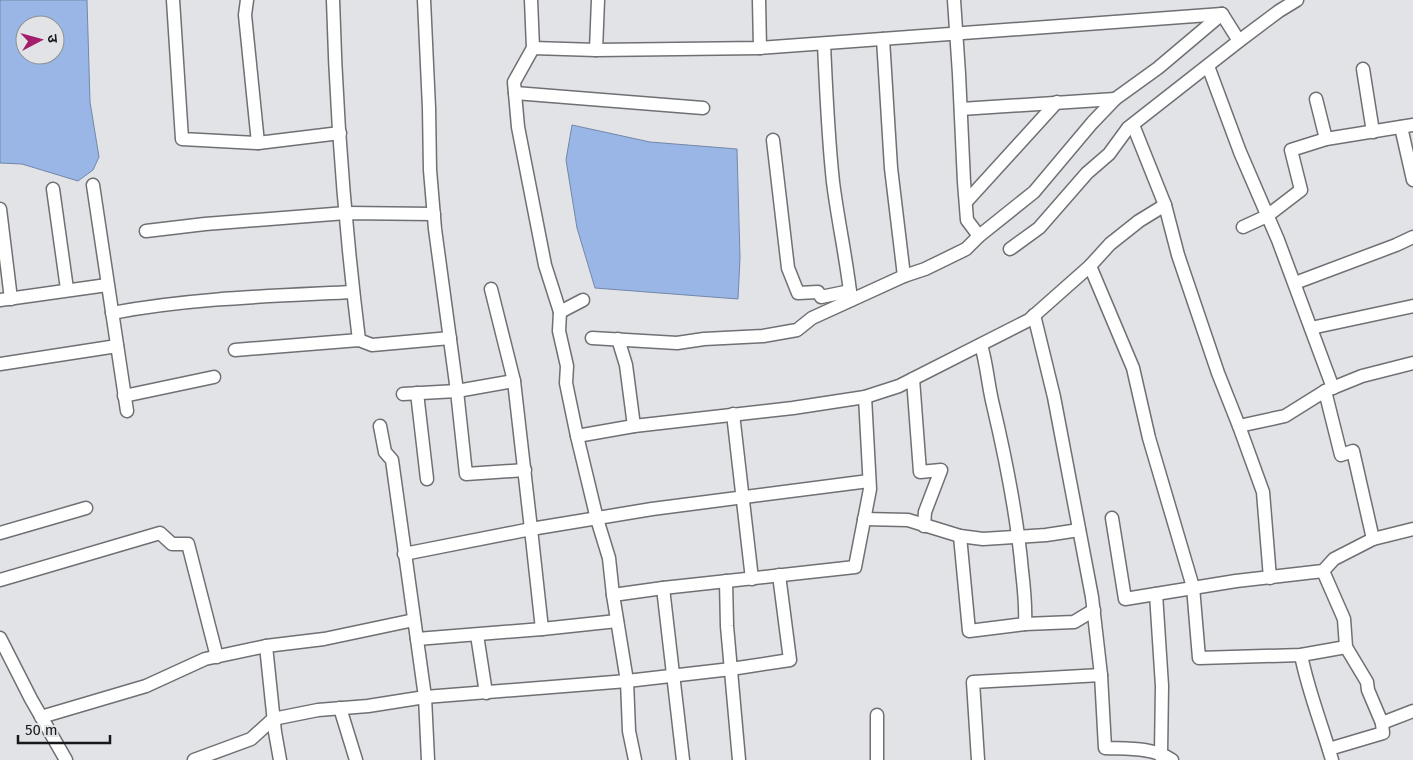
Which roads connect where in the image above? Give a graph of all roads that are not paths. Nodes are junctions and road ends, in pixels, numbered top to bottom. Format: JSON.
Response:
{"nodes":[{"id":1,"x":173,"y":0,"type":"edge"},
{"id":2,"x":246,"y":0,"type":"edge"},
{"id":3,"x":333,"y":0,"type":"edge"},
{"id":4,"x":424,"y":0,"type":"edge"},
{"id":5,"x":531,"y":0,"type":"edge"},
{"id":6,"x":598,"y":0,"type":"edge"},
{"id":7,"x":759,"y":0,"type":"edge"},
{"id":8,"x":954,"y":0,"type":"edge"},
{"id":9,"x":1297,"y":0,"type":"edge"},
{"id":10,"x":1222,"y":14,"type":"junction"},
{"id":11,"x":956,"y":34,"type":"junction"},
{"id":12,"x":883,"y":39,"type":"junction"},
{"id":13,"x":1239,"y":41,"type":"junction"},
{"id":14,"x":824,"y":44,"type":"junction"},
{"id":15,"x":533,"y":48,"type":"junction"},
{"id":16,"x":760,"y":48,"type":"junction"},
{"id":17,"x":596,"y":50,"type":"junction"},
{"id":18,"x":1208,"y":66,"type":"junction"},
{"id":19,"x":1363,"y":69,"type":"dead end"},
{"id":20,"x":515,"y":93,"type":"junction"},
{"id":21,"x":1116,"y":99,"type":"junction"},
{"id":22,"x":1316,"y":99,"type":"dead end"},
{"id":23,"x":1057,"y":102,"type":"junction"},
{"id":24,"x":703,"y":108,"type":"dead end"},
{"id":25,"x":961,"y":109,"type":"junction"},
{"id":26,"x":1133,"y":125,"type":"junction"},
{"id":27,"x":1407,"y":126,"type":"edge"},
{"id":28,"x":1373,"y":132,"type":"junction"},
{"id":29,"x":340,"y":133,"type":"junction"},
{"id":30,"x":1326,"y":139,"type":"junction"},
{"id":31,"x":773,"y":140,"type":"dead end"},
{"id":32,"x":258,"y":143,"type":"junction"},
{"id":33,"x":1413,"y":180,"type":"edge"},
{"id":34,"x":93,"y":185,"type":"dead end"},
{"id":35,"x":53,"y":189,"type":"dead end"},
{"id":36,"x":966,"y":202,"type":"junction"},
{"id":37,"x":1165,"y":205,"type":"junction"},
{"id":38,"x":0,"y":209,"type":"edge"},
{"id":39,"x":346,"y":213,"type":"junction"},
{"id":40,"x":434,"y":214,"type":"junction"},
{"id":41,"x":1268,"y":216,"type":"junction"},
{"id":42,"x":1243,"y":228,"type":"dead end"},
{"id":43,"x":146,"y":231,"type":"dead end"},
{"id":44,"x":979,"y":236,"type":"junction"},
{"id":45,"x":1413,"y":237,"type":"edge"},
{"id":46,"x":1010,"y":249,"type":"dead end"},
{"id":47,"x":1090,"y":266,"type":"junction"},
{"id":48,"x":904,"y":276,"type":"junction"},
{"id":49,"x":1295,"y":283,"type":"junction"},
{"id":50,"x":107,"y":284,"type":"junction"},
{"id":51,"x":67,"y":289,"type":"junction"},
{"id":52,"x":491,"y":289,"type":"dead end"},
{"id":53,"x":353,"y":292,"type":"junction"},
{"id":54,"x":850,"y":295,"type":"junction"},
{"id":55,"x":6,"y":300,"type":"edge"},
{"id":56,"x":583,"y":300,"type":"dead end"},
{"id":57,"x":1413,"y":306,"type":"edge"},
{"id":58,"x":560,"y":312,"type":"junction"},
{"id":59,"x":112,"y":313,"type":"junction"},
{"id":60,"x":1034,"y":316,"type":"junction"},
{"id":61,"x":1311,"y":328,"type":"junction"},
{"id":62,"x":450,"y":338,"type":"junction"},
{"id":63,"x":592,"y":338,"type":"dead end"},
{"id":64,"x":359,"y":340,"type":"junction"},
{"id":65,"x":618,"y":340,"type":"junction"},
{"id":66,"x":981,"y":345,"type":"junction"},
{"id":67,"x":117,"y":346,"type":"junction"},
{"id":68,"x":236,"y":350,"type":"dead end"},
{"id":69,"x":1413,"y":363,"type":"edge"},
{"id":70,"x":0,"y":364,"type":"edge"},
{"id":71,"x":214,"y":377,"type":"dead end"},
{"id":72,"x":913,"y":378,"type":"junction"},
{"id":73,"x":514,"y":382,"type":"junction"},
{"id":74,"x":1329,"y":389,"type":"junction"},
{"id":75,"x":457,"y":390,"type":"junction"},
{"id":76,"x":417,"y":393,"type":"junction"},
{"id":77,"x":403,"y":394,"type":"dead end"},
{"id":78,"x":124,"y":396,"type":"junction"},
{"id":79,"x":864,"y":397,"type":"junction"},
{"id":80,"x":127,"y":411,"type":"dead end"},
{"id":81,"x":733,"y":414,"type":"junction"},
{"id":82,"x":380,"y":426,"type":"dead end"},
{"id":83,"x":634,"y":426,"type":"junction"},
{"id":84,"x":1239,"y":426,"type":"junction"},
{"id":85,"x":577,"y":436,"type":"junction"},
{"id":86,"x":525,"y":470,"type":"junction"},
{"id":87,"x":428,"y":479,"type":"dead end"},
{"id":88,"x":870,"y":481,"type":"junction"},
{"id":89,"x":742,"y":498,"type":"junction"},
{"id":90,"x":86,"y":508,"type":"dead end"},
{"id":91,"x":1112,"y":518,"type":"dead end"},
{"id":92,"x":597,"y":519,"type":"junction"},
{"id":93,"x":864,"y":520,"type":"junction"},
{"id":94,"x":924,"y":526,"type":"junction"},
{"id":95,"x":531,"y":529,"type":"junction"},
{"id":96,"x":1413,"y":529,"type":"edge"},
{"id":97,"x":1079,"y":530,"type":"junction"},
{"id":98,"x":0,"y":533,"type":"edge"},
{"id":99,"x":960,"y":536,"type":"junction"},
{"id":100,"x":1019,"y":538,"type":"junction"},
{"id":101,"x":1373,"y":539,"type":"junction"},
{"id":102,"x":404,"y":554,"type":"junction"},
{"id":103,"x":1323,"y":571,"type":"junction"},
{"id":104,"x":779,"y":575,"type":"junction"},
{"id":105,"x":1270,"y":578,"type":"junction"},
{"id":106,"x":752,"y":579,"type":"junction"},
{"id":107,"x":0,"y":580,"type":"edge"},
{"id":108,"x":726,"y":581,"type":"junction"},
{"id":109,"x":1193,"y":587,"type":"junction"},
{"id":110,"x":663,"y":588,"type":"junction"},
{"id":111,"x":1156,"y":594,"type":"junction"},
{"id":112,"x":613,"y":595,"type":"junction"},
{"id":113,"x":1094,"y":610,"type":"junction"},
{"id":114,"x":414,"y":620,"type":"junction"},
{"id":115,"x":617,"y":621,"type":"junction"},
{"id":116,"x":1025,"y":624,"type":"junction"},
{"id":117,"x":542,"y":629,"type":"junction"},
{"id":118,"x":477,"y":634,"type":"junction"},
{"id":119,"x":0,"y":638,"type":"edge"},
{"id":120,"x":417,"y":639,"type":"junction"},
{"id":121,"x":266,"y":646,"type":"junction"},
{"id":122,"x":1346,"y":647,"type":"junction"},
{"id":123,"x":1300,"y":655,"type":"junction"},
{"id":124,"x":216,"y":657,"type":"junction"},
{"id":125,"x":731,"y":670,"type":"junction"},
{"id":126,"x":673,"y":676,"type":"junction"},
{"id":127,"x":1101,"y":676,"type":"junction"},
{"id":128,"x":627,"y":681,"type":"junction"},
{"id":129,"x":486,"y":693,"type":"junction"},
{"id":130,"x":425,"y":697,"type":"junction"},
{"id":131,"x":340,"y":708,"type":"junction"},
{"id":132,"x":1413,"y":711,"type":"edge"},
{"id":133,"x":877,"y":715,"type":"dead end"},
{"id":134,"x":41,"y":717,"type":"junction"},
{"id":135,"x":273,"y":719,"type":"junction"},
{"id":136,"x":1382,"y":724,"type":"junction"},
{"id":137,"x":1331,"y":754,"type":"edge"},
{"id":138,"x":1161,"y":756,"type":"edge"},
{"id":139,"x":66,"y":760,"type":"edge"},
{"id":140,"x":194,"y":760,"type":"edge"},
{"id":141,"x":280,"y":760,"type":"edge"},
{"id":142,"x":356,"y":760,"type":"edge"},
{"id":143,"x":428,"y":760,"type":"edge"},
{"id":144,"x":635,"y":760,"type":"edge"},
{"id":145,"x":683,"y":760,"type":"edge"},
{"id":146,"x":739,"y":760,"type":"edge"},
{"id":147,"x":877,"y":760,"type":"edge"},
{"id":148,"x":978,"y":760,"type":"edge"},
{"id":149,"x":1172,"y":760,"type":"edge"}],
"edges":[{"from":1,"to":32,"type":"street"},
{"from":2,"to":32,"type":"street"},
{"from":3,"to":29,"type":"street"},
{"from":4,"to":40,"type":"street"},
{"from":5,"to":15,"type":"street"},
{"from":6,"to":17,"type":"street"},
{"from":7,"to":16,"type":"street"},
{"from":8,"to":11,"type":"street"},
{"from":9,"to":13,"type":"street"},
{"from":10,"to":11,"type":"street"},
{"from":10,"to":13,"type":"street"},
{"from":10,"to":21,"type":"street"},
{"from":11,"to":12,"type":"street"},
{"from":11,"to":25,"type":"street"},
{"from":12,"to":14,"type":"street"},
{"from":12,"to":48,"type":"street"},
{"from":13,"to":18,"type":"street"},
{"from":14,"to":16,"type":"street"},
{"from":14,"to":54,"type":"street"},
{"from":15,"to":17,"type":"street"},
{"from":15,"to":20,"type":"street"},
{"from":16,"to":17,"type":"street"},
{"from":18,"to":26,"type":"street"},
{"from":18,"to":41,"type":"street"},
{"from":19,"to":28,"type":"street"},
{"from":20,"to":24,"type":"street"},
{"from":20,"to":58,"type":"street"},
{"from":21,"to":23,"type":"street"},
{"from":21,"to":44,"type":"street"},
{"from":22,"to":30,"type":"street"},
{"from":23,"to":25,"type":"street"},
{"from":23,"to":36,"type":"street"},
{"from":25,"to":36,"type":"street"},
{"from":26,"to":37,"type":"street"},
{"from":26,"to":46,"type":"street"},
{"from":27,"to":28,"type":"street"},
{"from":27,"to":33,"type":"street"},
{"from":28,"to":30,"type":"street"},
{"from":29,"to":32,"type":"street"},
{"from":29,"to":39,"type":"street"},
{"from":30,"to":41,"type":"street"},
{"from":31,"to":54,"type":"street"},
{"from":34,"to":50,"type":"street"},
{"from":35,"to":51,"type":"street"},
{"from":36,"to":44,"type":"street"},
{"from":37,"to":47,"type":"street"},
{"from":37,"to":84,"type":"street"},
{"from":38,"to":55,"type":"street"},
{"from":39,"to":40,"type":"street"},
{"from":39,"to":43,"type":"street"},
{"from":39,"to":53,"type":"street"},
{"from":40,"to":62,"type":"street"},
{"from":41,"to":42,"type":"street"},
{"from":41,"to":49,"type":"street"},
{"from":44,"to":48,"type":"street"},
{"from":45,"to":49,"type":"street"},
{"from":47,"to":60,"type":"street"},
{"from":47,"to":109,"type":"street"},
{"from":48,"to":54,"type":"street"},
{"from":49,"to":61,"type":"street"},
{"from":50,"to":51,"type":"street"},
{"from":50,"to":59,"type":"street"},
{"from":51,"to":55,"type":"street"},
{"from":52,"to":73,"type":"street"},
{"from":53,"to":59,"type":"street"},
{"from":53,"to":64,"type":"street"},
{"from":54,"to":65,"type":"street"},
{"from":56,"to":58,"type":"street"},
{"from":57,"to":61,"type":"street"},
{"from":58,"to":85,"type":"street"},
{"from":59,"to":67,"type":"street"},
{"from":60,"to":66,"type":"street"},
{"from":60,"to":97,"type":"street"},
{"from":61,"to":74,"type":"street"},
{"from":62,"to":64,"type":"street"},
{"from":62,"to":75,"type":"street"},
{"from":63,"to":65,"type":"street"},
{"from":64,"to":68,"type":"street"},
{"from":65,"to":83,"type":"street"},
{"from":66,"to":72,"type":"street"},
{"from":66,"to":100,"type":"street"},
{"from":67,"to":70,"type":"street"},
{"from":67,"to":78,"type":"street"},
{"from":69,"to":74,"type":"street"},
{"from":71,"to":78,"type":"street"},
{"from":72,"to":79,"type":"street"},
{"from":72,"to":94,"type":"street"},
{"from":73,"to":75,"type":"street"},
{"from":73,"to":86,"type":"street"},
{"from":74,"to":84,"type":"street"},
{"from":74,"to":101,"type":"street"},
{"from":75,"to":76,"type":"street"},
{"from":75,"to":86,"type":"street"},
{"from":76,"to":77,"type":"street"},
{"from":76,"to":87,"type":"street"},
{"from":78,"to":80,"type":"street"},
{"from":79,"to":81,"type":"street"},
{"from":79,"to":88,"type":"street"},
{"from":81,"to":83,"type":"street"},
{"from":81,"to":89,"type":"street"},
{"from":82,"to":102,"type":"street"},
{"from":83,"to":85,"type":"street"},
{"from":84,"to":105,"type":"street"},
{"from":85,"to":92,"type":"street"},
{"from":86,"to":95,"type":"street"},
{"from":88,"to":89,"type":"street"},
{"from":88,"to":93,"type":"street"},
{"from":89,"to":92,"type":"street"},
{"from":89,"to":106,"type":"street"},
{"from":90,"to":98,"type":"street"},
{"from":91,"to":111,"type":"street"},
{"from":92,"to":95,"type":"street"},
{"from":92,"to":112,"type":"street"},
{"from":93,"to":94,"type":"street"},
{"from":93,"to":104,"type":"street"},
{"from":94,"to":99,"type":"street"},
{"from":95,"to":102,"type":"street"},
{"from":95,"to":117,"type":"street"},
{"from":96,"to":101,"type":"street"},
{"from":97,"to":100,"type":"street"},
{"from":97,"to":113,"type":"street"},
{"from":99,"to":100,"type":"street"},
{"from":99,"to":116,"type":"street"},
{"from":100,"to":116,"type":"street"},
{"from":101,"to":103,"type":"street"},
{"from":102,"to":114,"type":"street"},
{"from":103,"to":105,"type":"street"},
{"from":103,"to":122,"type":"street"},
{"from":104,"to":106,"type":"street"},
{"from":104,"to":125,"type":"street"},
{"from":105,"to":109,"type":"street"},
{"from":106,"to":108,"type":"street"},
{"from":107,"to":124,"type":"street"},
{"from":108,"to":110,"type":"street"},
{"from":108,"to":125,"type":"street"},
{"from":109,"to":111,"type":"street"},
{"from":109,"to":123,"type":"street"},
{"from":110,"to":112,"type":"street"},
{"from":110,"to":126,"type":"street"},
{"from":111,"to":138,"type":"street"},
{"from":112,"to":115,"type":"street"},
{"from":113,"to":116,"type":"street"},
{"from":113,"to":127,"type":"street"},
{"from":114,"to":120,"type":"street"},
{"from":114,"to":121,"type":"street"},
{"from":115,"to":117,"type":"street"},
{"from":115,"to":128,"type":"street"},
{"from":117,"to":118,"type":"street"},
{"from":118,"to":120,"type":"street"},
{"from":118,"to":129,"type":"street"},
{"from":119,"to":134,"type":"street"},
{"from":120,"to":130,"type":"street"},
{"from":121,"to":124,"type":"street"},
{"from":121,"to":135,"type":"street"},
{"from":122,"to":123,"type":"street"},
{"from":122,"to":136,"type":"street"},
{"from":123,"to":137,"type":"street"},
{"from":124,"to":134,"type":"street"},
{"from":125,"to":126,"type":"street"},
{"from":125,"to":146,"type":"street"},
{"from":126,"to":128,"type":"street"},
{"from":126,"to":145,"type":"street"},
{"from":127,"to":138,"type":"street"},
{"from":127,"to":148,"type":"street"},
{"from":128,"to":129,"type":"street"},
{"from":128,"to":144,"type":"street"},
{"from":129,"to":130,"type":"street"},
{"from":130,"to":131,"type":"street"},
{"from":130,"to":143,"type":"street"},
{"from":131,"to":135,"type":"street"},
{"from":131,"to":142,"type":"street"},
{"from":132,"to":136,"type":"street"},
{"from":133,"to":147,"type":"street"},
{"from":134,"to":139,"type":"street"},
{"from":135,"to":140,"type":"street"},
{"from":135,"to":141,"type":"street"},
{"from":136,"to":137,"type":"street"},
{"from":138,"to":149,"type":"street"}]}
